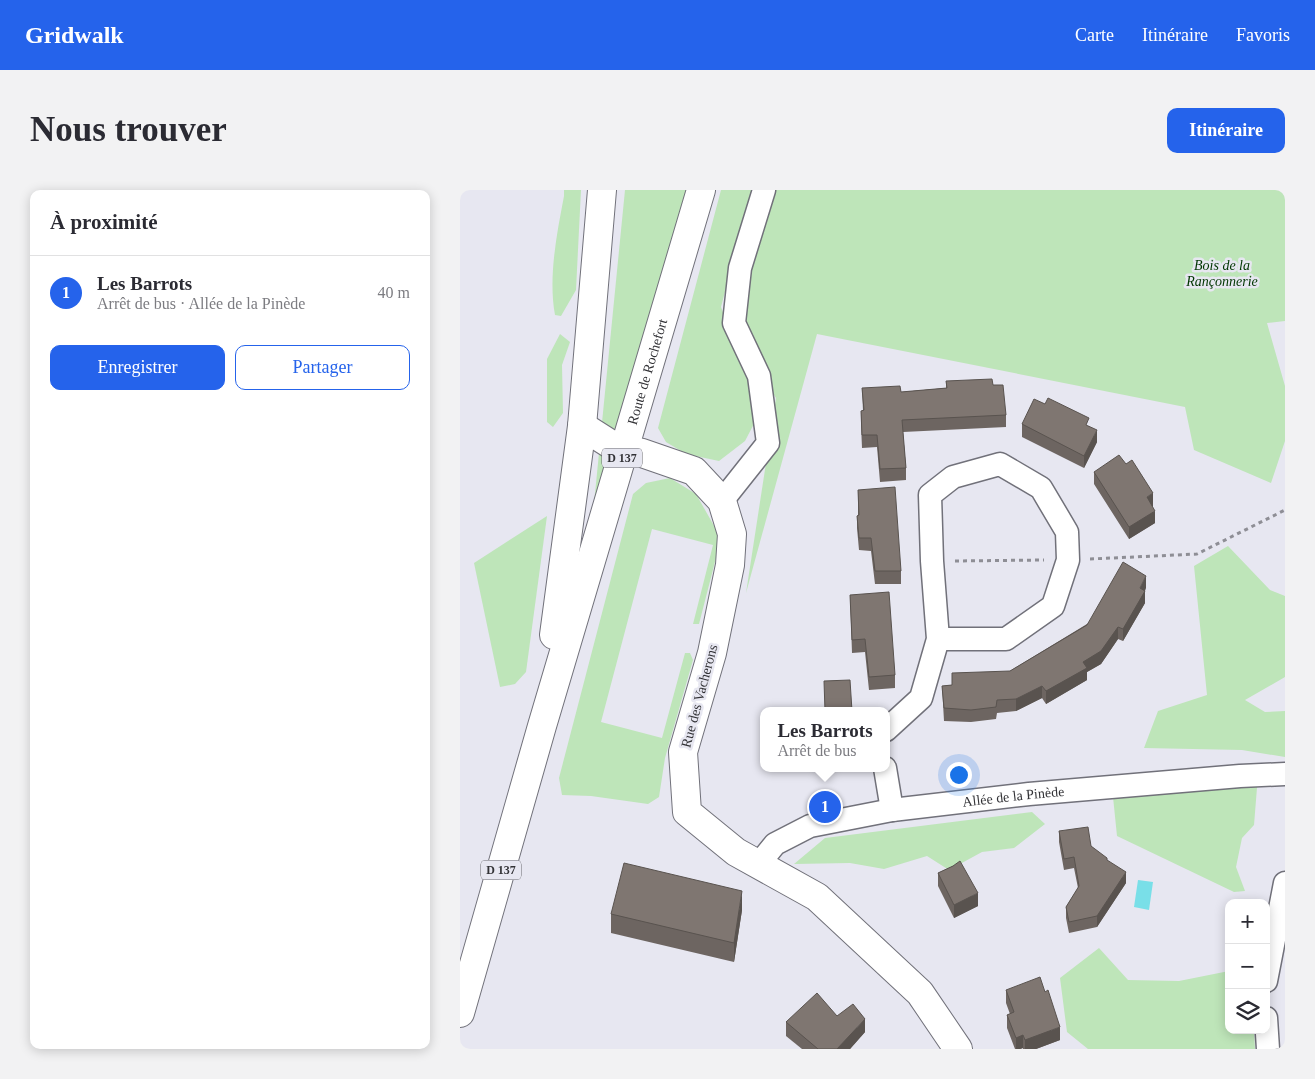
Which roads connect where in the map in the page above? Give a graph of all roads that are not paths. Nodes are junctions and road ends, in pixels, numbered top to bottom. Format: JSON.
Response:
{"nodes":[{"id":1,"x":602,"y":190,"type":"edge"},
{"id":2,"x":701,"y":190,"type":"edge"},
{"id":3,"x":764,"y":190,"type":"edge"},
{"id":4,"x":582,"y":426,"type":"junction"},
{"id":5,"x":624,"y":450,"type":"junction"},
{"id":6,"x":722,"y":501,"type":"junction"},
{"id":7,"x":938,"y":639,"type":"junction"},
{"id":8,"x":542,"y":726,"type":"junction"},
{"id":9,"x":890,"y":726,"type":"edge"},
{"id":10,"x":886,"y":772,"type":"edge"},
{"id":11,"x":1285,"y":774,"type":"edge"},
{"id":12,"x":892,"y":810,"type":"junction"},
{"id":13,"x":758,"y":865,"type":"junction"},
{"id":14,"x":1285,"y":883,"type":"edge"},
{"id":15,"x":1270,"y":960,"type":"edge"},
{"id":16,"x":460,"y":1013,"type":"edge"},
{"id":17,"x":1267,"y":1034,"type":"edge"},
{"id":18,"x":958,"y":1049,"type":"edge"},
{"id":19,"x":1268,"y":1049,"type":"edge"}],
"edges":[{"from":1,"to":4,"type":"main road","name":"Route de Rochefort","number":"D 137"},
{"from":2,"to":5,"type":"main road","name":"Route de Rochefort","number":"D 137"},
{"from":3,"to":6,"type":"street"},
{"from":4,"to":5,"type":"main road","name":"Rue des Vacherons"},
{"from":4,"to":8,"type":"main road","name":"Route de Rochefort","number":"D 137"},
{"from":5,"to":6,"type":"main road","name":"Rue des Vacherons"},
{"from":5,"to":8,"type":"main road","name":"Route de Rochefort","number":"D 137"},
{"from":6,"to":13,"type":"main road","name":"Rue des Vacherons"},
{"from":7,"to":7,"type":"street"},
{"from":7,"to":9,"type":"street"},
{"from":8,"to":16,"type":"main road","name":"Route de Rochefort","number":"D 137"},
{"from":10,"to":12,"type":"street"},
{"from":11,"to":12,"type":"street","name":"Allée de la Pinède"},
{"from":12,"to":13,"type":"street","name":"Allée de la Pinède"},
{"from":13,"to":18,"type":"main road","name":"Rue des Vacherons"},
{"from":14,"to":15,"type":"street"},
{"from":17,"to":19,"type":"street"}]}
